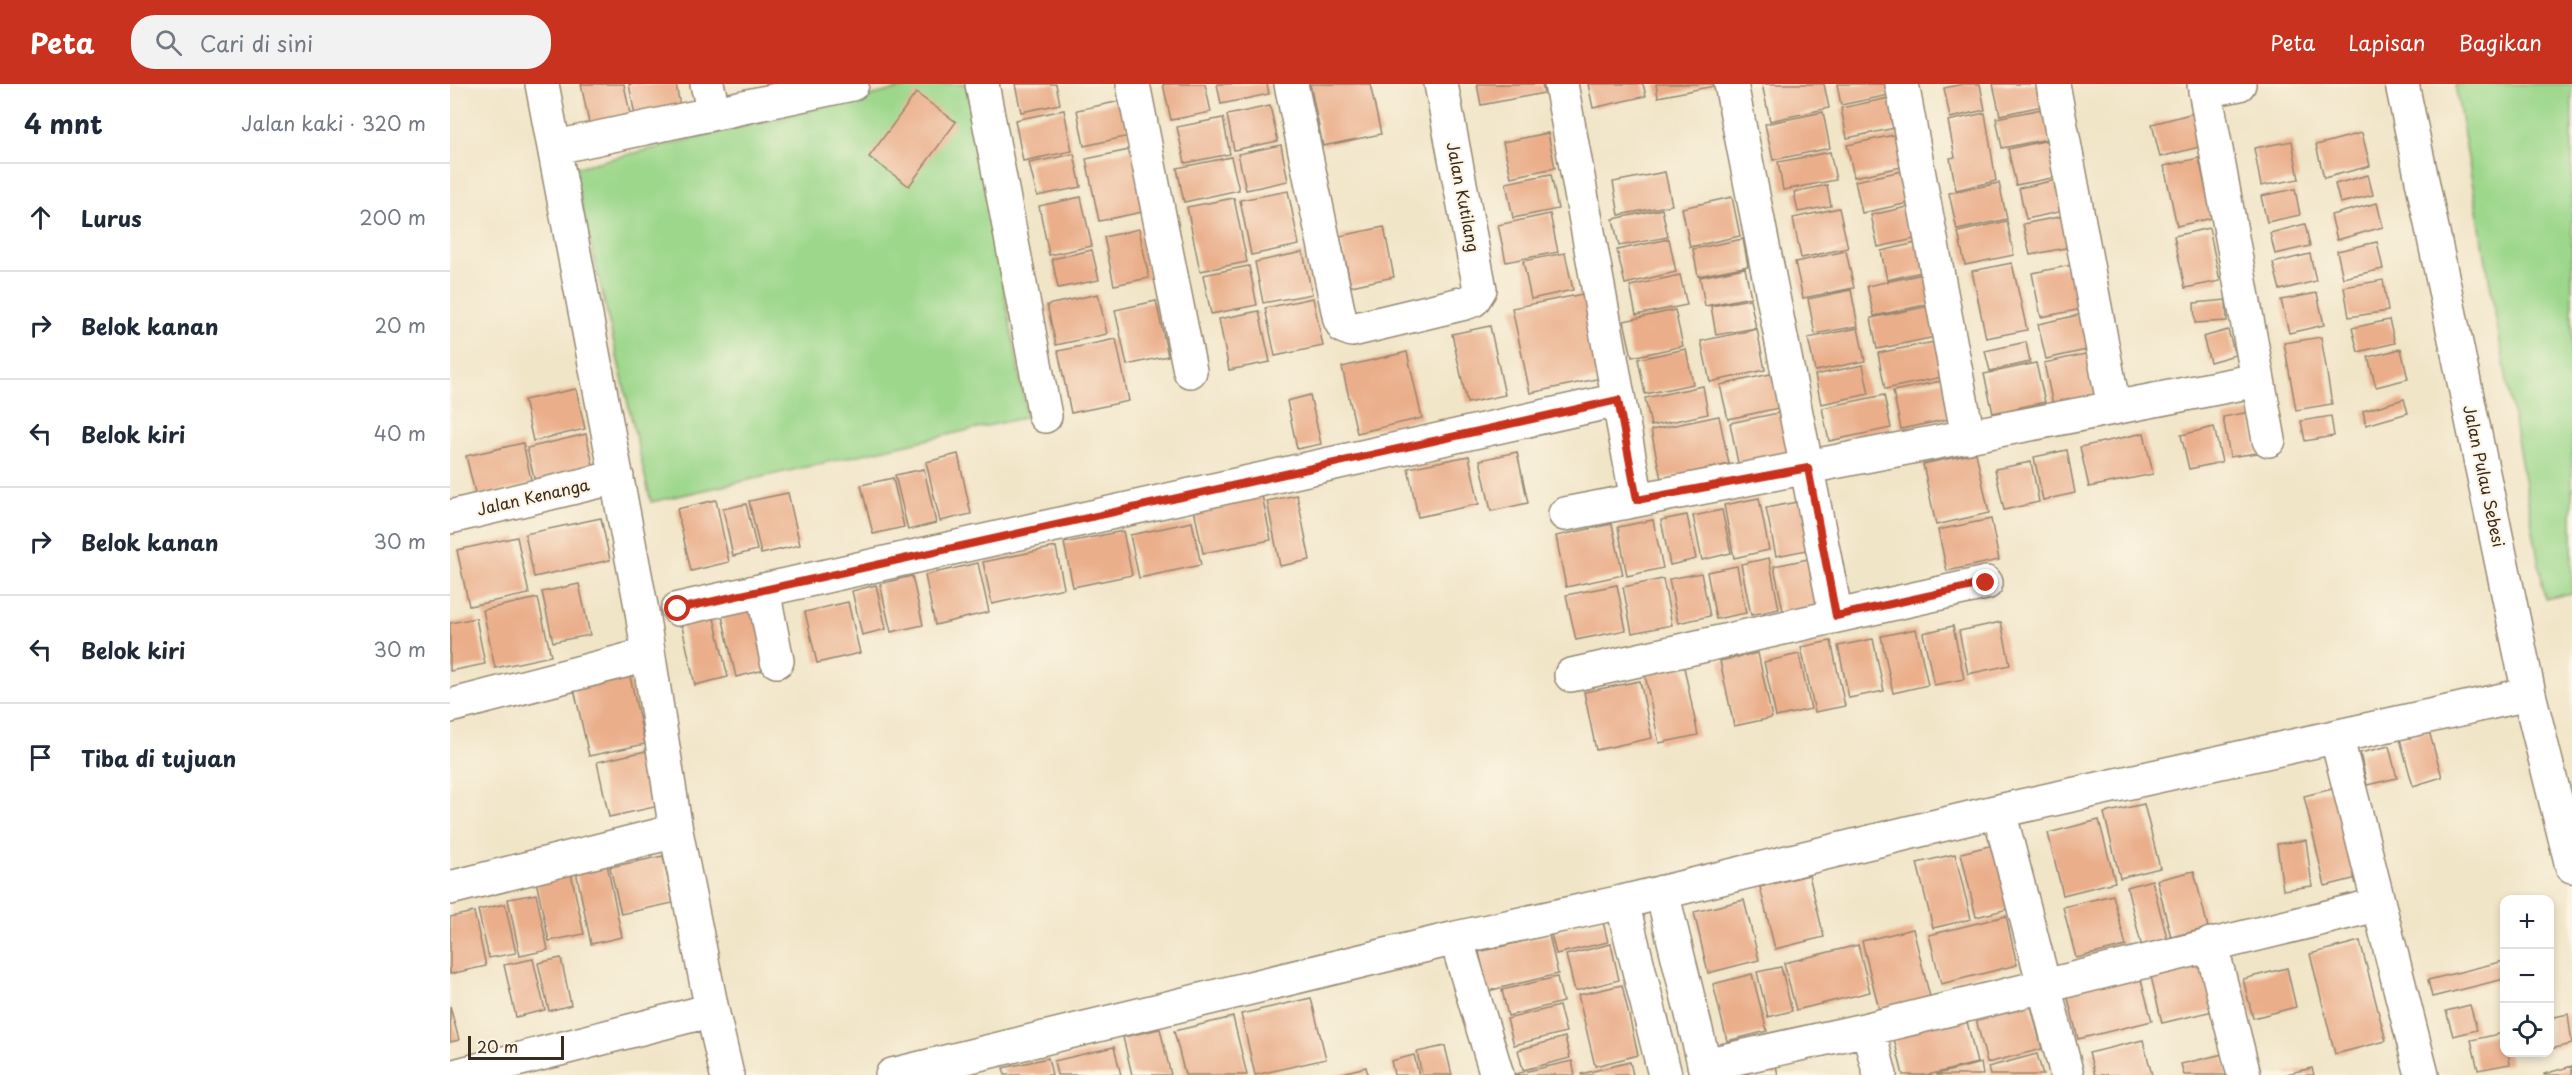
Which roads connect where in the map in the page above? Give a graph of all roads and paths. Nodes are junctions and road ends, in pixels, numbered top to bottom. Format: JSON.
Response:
{"nodes":[{"id":1,"x":542,"y":84,"type":"edge"},
{"id":2,"x":852,"y":84,"type":"edge"},
{"id":3,"x":982,"y":84,"type":"edge"},
{"id":4,"x":1133,"y":84,"type":"edge"},
{"id":5,"x":1291,"y":84,"type":"edge"},
{"id":6,"x":1441,"y":84,"type":"edge"},
{"id":7,"x":1562,"y":84,"type":"edge"},
{"id":8,"x":1731,"y":84,"type":"edge"},
{"id":9,"x":1902,"y":84,"type":"edge"},
{"id":10,"x":2053,"y":84,"type":"edge"},
{"id":11,"x":2239,"y":84,"type":"edge"},
{"id":12,"x":2402,"y":84,"type":"edge"},
{"id":13,"x":2204,"y":88,"type":"edge"},
{"id":14,"x":711,"y":98,"type":"edge"},
{"id":15,"x":556,"y":147,"type":"junction"},
{"id":16,"x":1190,"y":371,"type":"dead end"},
{"id":17,"x":2258,"y":381,"type":"junction"},
{"id":18,"x":1618,"y":400,"type":"junction"},
{"id":19,"x":2114,"y":408,"type":"junction"},
{"id":20,"x":1045,"y":416,"type":"dead end"},
{"id":21,"x":1968,"y":437,"type":"junction"},
{"id":22,"x":2269,"y":441,"type":"dead end"},
{"id":23,"x":1808,"y":468,"type":"junction"},
{"id":24,"x":617,"y":477,"type":"junction"},
{"id":25,"x":1637,"y":500,"type":"junction"},
{"id":26,"x":1565,"y":514,"type":"dead end"},
{"id":27,"x":450,"y":517,"type":"edge"},
{"id":28,"x":1986,"y":583,"type":"dead end"},
{"id":29,"x":763,"y":590,"type":"junction"},
{"id":30,"x":678,"y":609,"type":"dead end"},
{"id":31,"x":1836,"y":616,"type":"junction"},
{"id":32,"x":647,"y":655,"type":"junction"},
{"id":33,"x":777,"y":661,"type":"dead end"},
{"id":34,"x":1571,"y":675,"type":"dead end"},
{"id":35,"x":2529,"y":694,"type":"junction"},
{"id":36,"x":450,"y":706,"type":"edge"},
{"id":37,"x":2337,"y":739,"type":"junction"},
{"id":38,"x":1999,"y":811,"type":"junction"},
{"id":39,"x":676,"y":831,"type":"junction"},
{"id":40,"x":2572,"y":866,"type":"edge"},
{"id":41,"x":450,"y":888,"type":"edge"},
{"id":42,"x":1662,"y":892,"type":"junction"},
{"id":43,"x":1622,"y":902,"type":"junction"},
{"id":44,"x":2377,"y":905,"type":"junction"},
{"id":45,"x":1456,"y":938,"type":"junction"},
{"id":46,"x":2211,"y":944,"type":"junction"},
{"id":47,"x":2044,"y":985,"type":"junction"},
{"id":48,"x":715,"y":1023,"type":"junction"},
{"id":49,"x":1868,"y":1029,"type":"junction"},
{"id":50,"x":986,"y":1065,"type":"edge"},
{"id":51,"x":1706,"y":1070,"type":"edge"},
{"id":52,"x":458,"y":1075,"type":"edge"},
{"id":53,"x":727,"y":1075,"type":"edge"},
{"id":54,"x":892,"y":1075,"type":"edge"},
{"id":55,"x":1497,"y":1075,"type":"edge"},
{"id":56,"x":1665,"y":1075,"type":"edge"},
{"id":57,"x":1880,"y":1075,"type":"edge"},
{"id":58,"x":2067,"y":1075,"type":"edge"},
{"id":59,"x":2244,"y":1075,"type":"edge"},
{"id":60,"x":2422,"y":1075,"type":"edge"}],
"edges":[{"from":1,"to":15,"type":"street"},
{"from":2,"to":14,"type":"street"},
{"from":3,"to":20,"type":"street"},
{"from":4,"to":16,"type":"street"},
{"from":5,"to":6,"type":"street","name":"Jalan Kutilang"},
{"from":7,"to":18,"type":"street"},
{"from":8,"to":23,"type":"street"},
{"from":9,"to":21,"type":"street"},
{"from":10,"to":19,"type":"street"},
{"from":11,"to":13,"type":"street"},
{"from":12,"to":35,"type":"street","name":"Jalan Pulau Sebesi"},
{"from":13,"to":17,"type":"street"},
{"from":14,"to":15,"type":"street"},
{"from":15,"to":24,"type":"street"},
{"from":17,"to":19,"type":"street"},
{"from":17,"to":22,"type":"street"},
{"from":18,"to":25,"type":"street"},
{"from":18,"to":29,"type":"street"},
{"from":19,"to":21,"type":"street"},
{"from":21,"to":23,"type":"street"},
{"from":23,"to":25,"type":"street"},
{"from":23,"to":31,"type":"street"},
{"from":24,"to":27,"type":"street","name":"Jalan Kenanga"},
{"from":24,"to":32,"type":"street"},
{"from":25,"to":26,"type":"street"},
{"from":28,"to":31,"type":"street"},
{"from":29,"to":30,"type":"street"},
{"from":29,"to":33,"type":"street"},
{"from":31,"to":34,"type":"street"},
{"from":32,"to":36,"type":"street"},
{"from":32,"to":39,"type":"street"},
{"from":35,"to":37,"type":"street"},
{"from":35,"to":40,"type":"street","name":"Jalan Pulau Sebesi"},
{"from":37,"to":38,"type":"street"},
{"from":37,"to":44,"type":"street"},
{"from":38,"to":42,"type":"street"},
{"from":38,"to":47,"type":"street"},
{"from":39,"to":41,"type":"street"},
{"from":39,"to":48,"type":"street"},
{"from":42,"to":43,"type":"street"},
{"from":42,"to":51,"type":"street"},
{"from":43,"to":45,"type":"street"},
{"from":43,"to":56,"type":"street"},
{"from":44,"to":46,"type":"street"},
{"from":44,"to":60,"type":"street"},
{"from":45,"to":50,"type":"street"},
{"from":45,"to":55,"type":"street"},
{"from":46,"to":47,"type":"street"},
{"from":46,"to":59,"type":"street"},
{"from":47,"to":49,"type":"street"},
{"from":47,"to":58,"type":"street"},
{"from":48,"to":52,"type":"street"},
{"from":48,"to":53,"type":"street"},
{"from":49,"to":51,"type":"street"},
{"from":49,"to":57,"type":"street"},
{"from":50,"to":54,"type":"street"}]}
